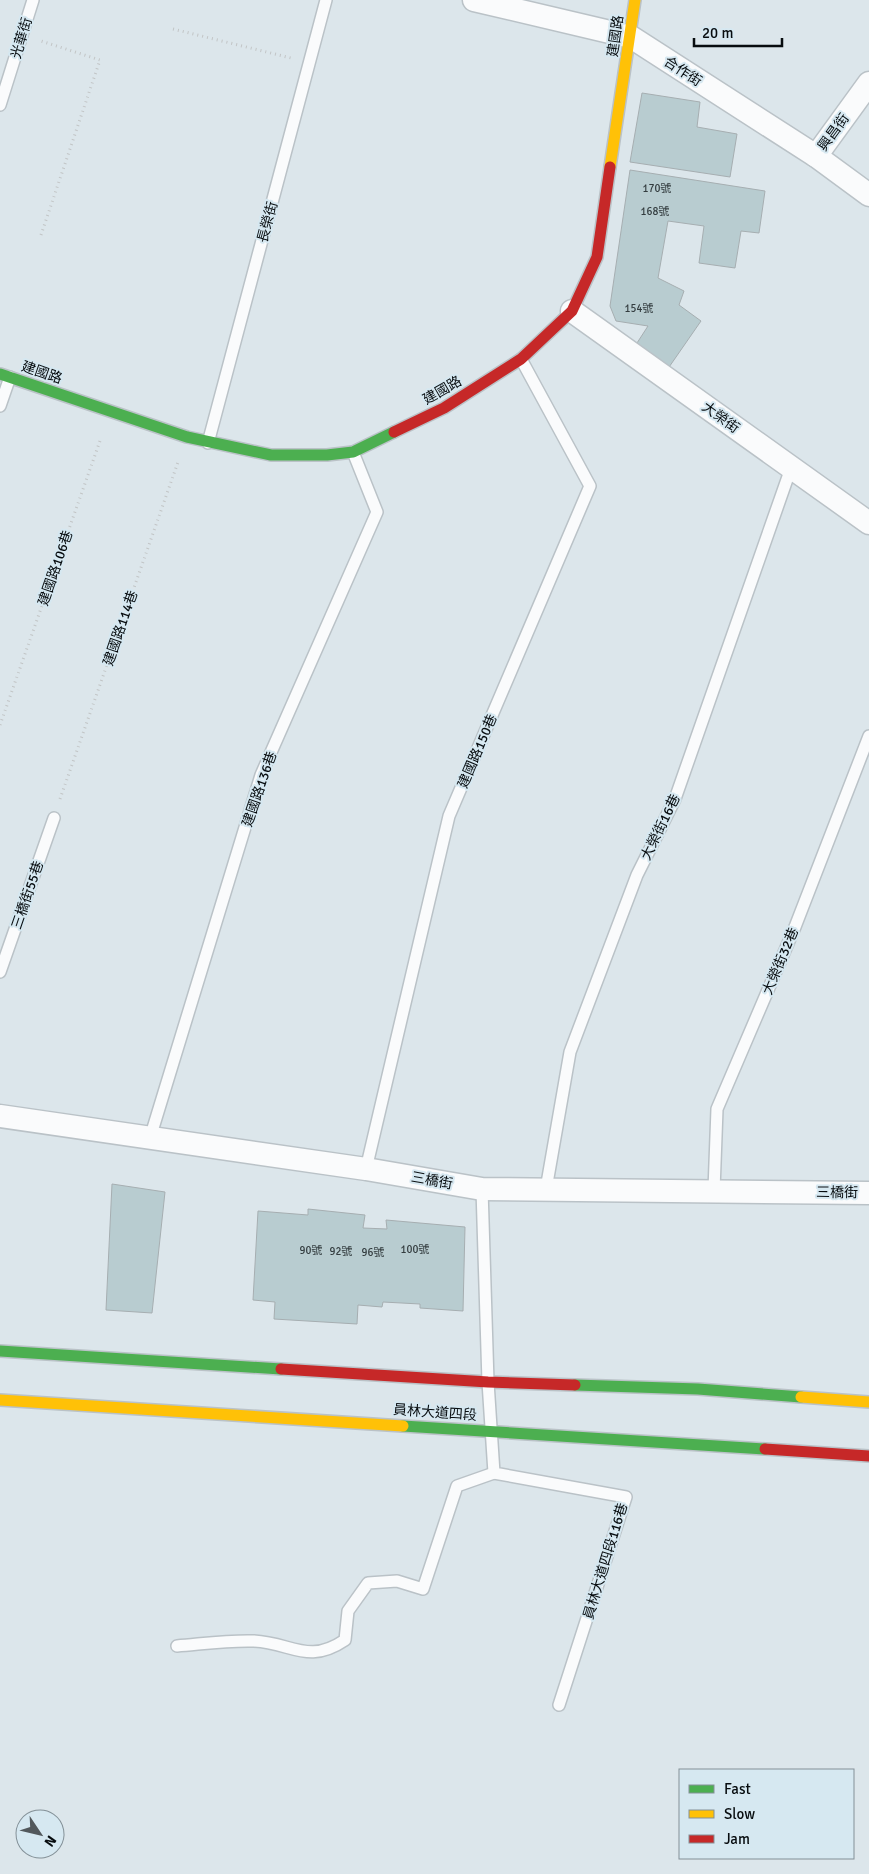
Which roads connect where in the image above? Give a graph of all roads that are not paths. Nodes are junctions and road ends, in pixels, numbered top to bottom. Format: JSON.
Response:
{"nodes":[{"id":1,"x":33,"y":0,"type":"edge"},
{"id":2,"x":326,"y":0,"type":"edge"},
{"id":3,"x":474,"y":0,"type":"edge"},
{"id":4,"x":635,"y":0,"type":"edge"},
{"id":5,"x":631,"y":37,"type":"junction"},
{"id":6,"x":869,"y":83,"type":"edge"},
{"id":7,"x":0,"y":105,"type":"edge"},
{"id":8,"x":816,"y":156,"type":"junction"},
{"id":9,"x":869,"y":195,"type":"edge"},
{"id":10,"x":572,"y":311,"type":"junction"},
{"id":11,"x":521,"y":359,"type":"junction"},
{"id":12,"x":5,"y":375,"type":"edge"},
{"id":13,"x":0,"y":406,"type":"edge"},
{"id":14,"x":208,"y":443,"type":"junction"},
{"id":15,"x":354,"y":452,"type":"junction"},
{"id":16,"x":791,"y":468,"type":"junction"},
{"id":17,"x":868,"y":519,"type":"edge"},
{"id":18,"x":869,"y":736,"type":"edge"},
{"id":19,"x":54,"y":818,"type":"road end"},
{"id":20,"x":0,"y":972,"type":"edge"},
{"id":21,"x":0,"y":1116,"type":"edge"},
{"id":22,"x":150,"y":1138,"type":"junction"},
{"id":23,"x":366,"y":1169,"type":"junction"},
{"id":24,"x":482,"y":1189,"type":"junction"},
{"id":25,"x":546,"y":1189,"type":"junction"},
{"id":26,"x":714,"y":1190,"type":"junction"},
{"id":27,"x":869,"y":1192,"type":"edge"},
{"id":28,"x":0,"y":1350,"type":"edge"},
{"id":29,"x":488,"y":1382,"type":"junction"},
{"id":30,"x":0,"y":1400,"type":"edge"},
{"id":31,"x":869,"y":1402,"type":"edge"},
{"id":32,"x":492,"y":1431,"type":"junction"},
{"id":33,"x":869,"y":1456,"type":"edge"},
{"id":34,"x":494,"y":1473,"type":"junction"},
{"id":35,"x":177,"y":1646,"type":"dead end"},
{"id":36,"x":560,"y":1705,"type":"dead end"}],
"edges":[{"from":1,"to":7,"type":"lane","name":"光華街"},
{"from":2,"to":14,"type":"lane","name":"長榮街"},
{"from":3,"to":5,"type":"street","name":"合作街"},
{"from":4,"to":5,"type":"main road","name":"建國路"},
{"from":5,"to":8,"type":"street","name":"合作街"},
{"from":5,"to":10,"type":"main road","name":"建國路"},
{"from":6,"to":8,"type":"street","name":"興昌街"},
{"from":8,"to":9,"type":"street","name":"合作街"},
{"from":10,"to":11,"type":"main road","name":"建國路"},
{"from":10,"to":16,"type":"street","name":"大榮街"},
{"from":11,"to":15,"type":"main road","name":"建國路"},
{"from":11,"to":23,"type":"lane","name":"建國路150巷"},
{"from":12,"to":13,"type":"lane"},
{"from":12,"to":14,"type":"main road","name":"建國路"},
{"from":14,"to":15,"type":"main road","name":"建國路"},
{"from":15,"to":22,"type":"lane","name":"建國路136巷"},
{"from":16,"to":17,"type":"street","name":"大榮街"},
{"from":16,"to":25,"type":"lane","name":"大榮街16巷"},
{"from":18,"to":26,"type":"lane","name":"大榮街32巷"},
{"from":19,"to":20,"type":"lane","name":"三橋街55巷"},
{"from":21,"to":22,"type":"street","name":"三橋街"},
{"from":22,"to":23,"type":"street","name":"三橋街"},
{"from":23,"to":24,"type":"street","name":"三橋街"},
{"from":24,"to":25,"type":"street","name":"三橋街"},
{"from":24,"to":29,"type":"lane"},
{"from":25,"to":26,"type":"street","name":"三橋街"},
{"from":26,"to":27,"type":"street","name":"三橋街"},
{"from":28,"to":29,"type":"main road"},
{"from":29,"to":31,"type":"main road"},
{"from":29,"to":32,"type":"lane"},
{"from":30,"to":32,"type":"main road","name":"員林大道四段"},
{"from":32,"to":33,"type":"main road","name":"員林大道四段"},
{"from":32,"to":34,"type":"lane"},
{"from":34,"to":35,"type":"lane"},
{"from":34,"to":36,"type":"lane","name":"員林大道四段116巷"}]}
